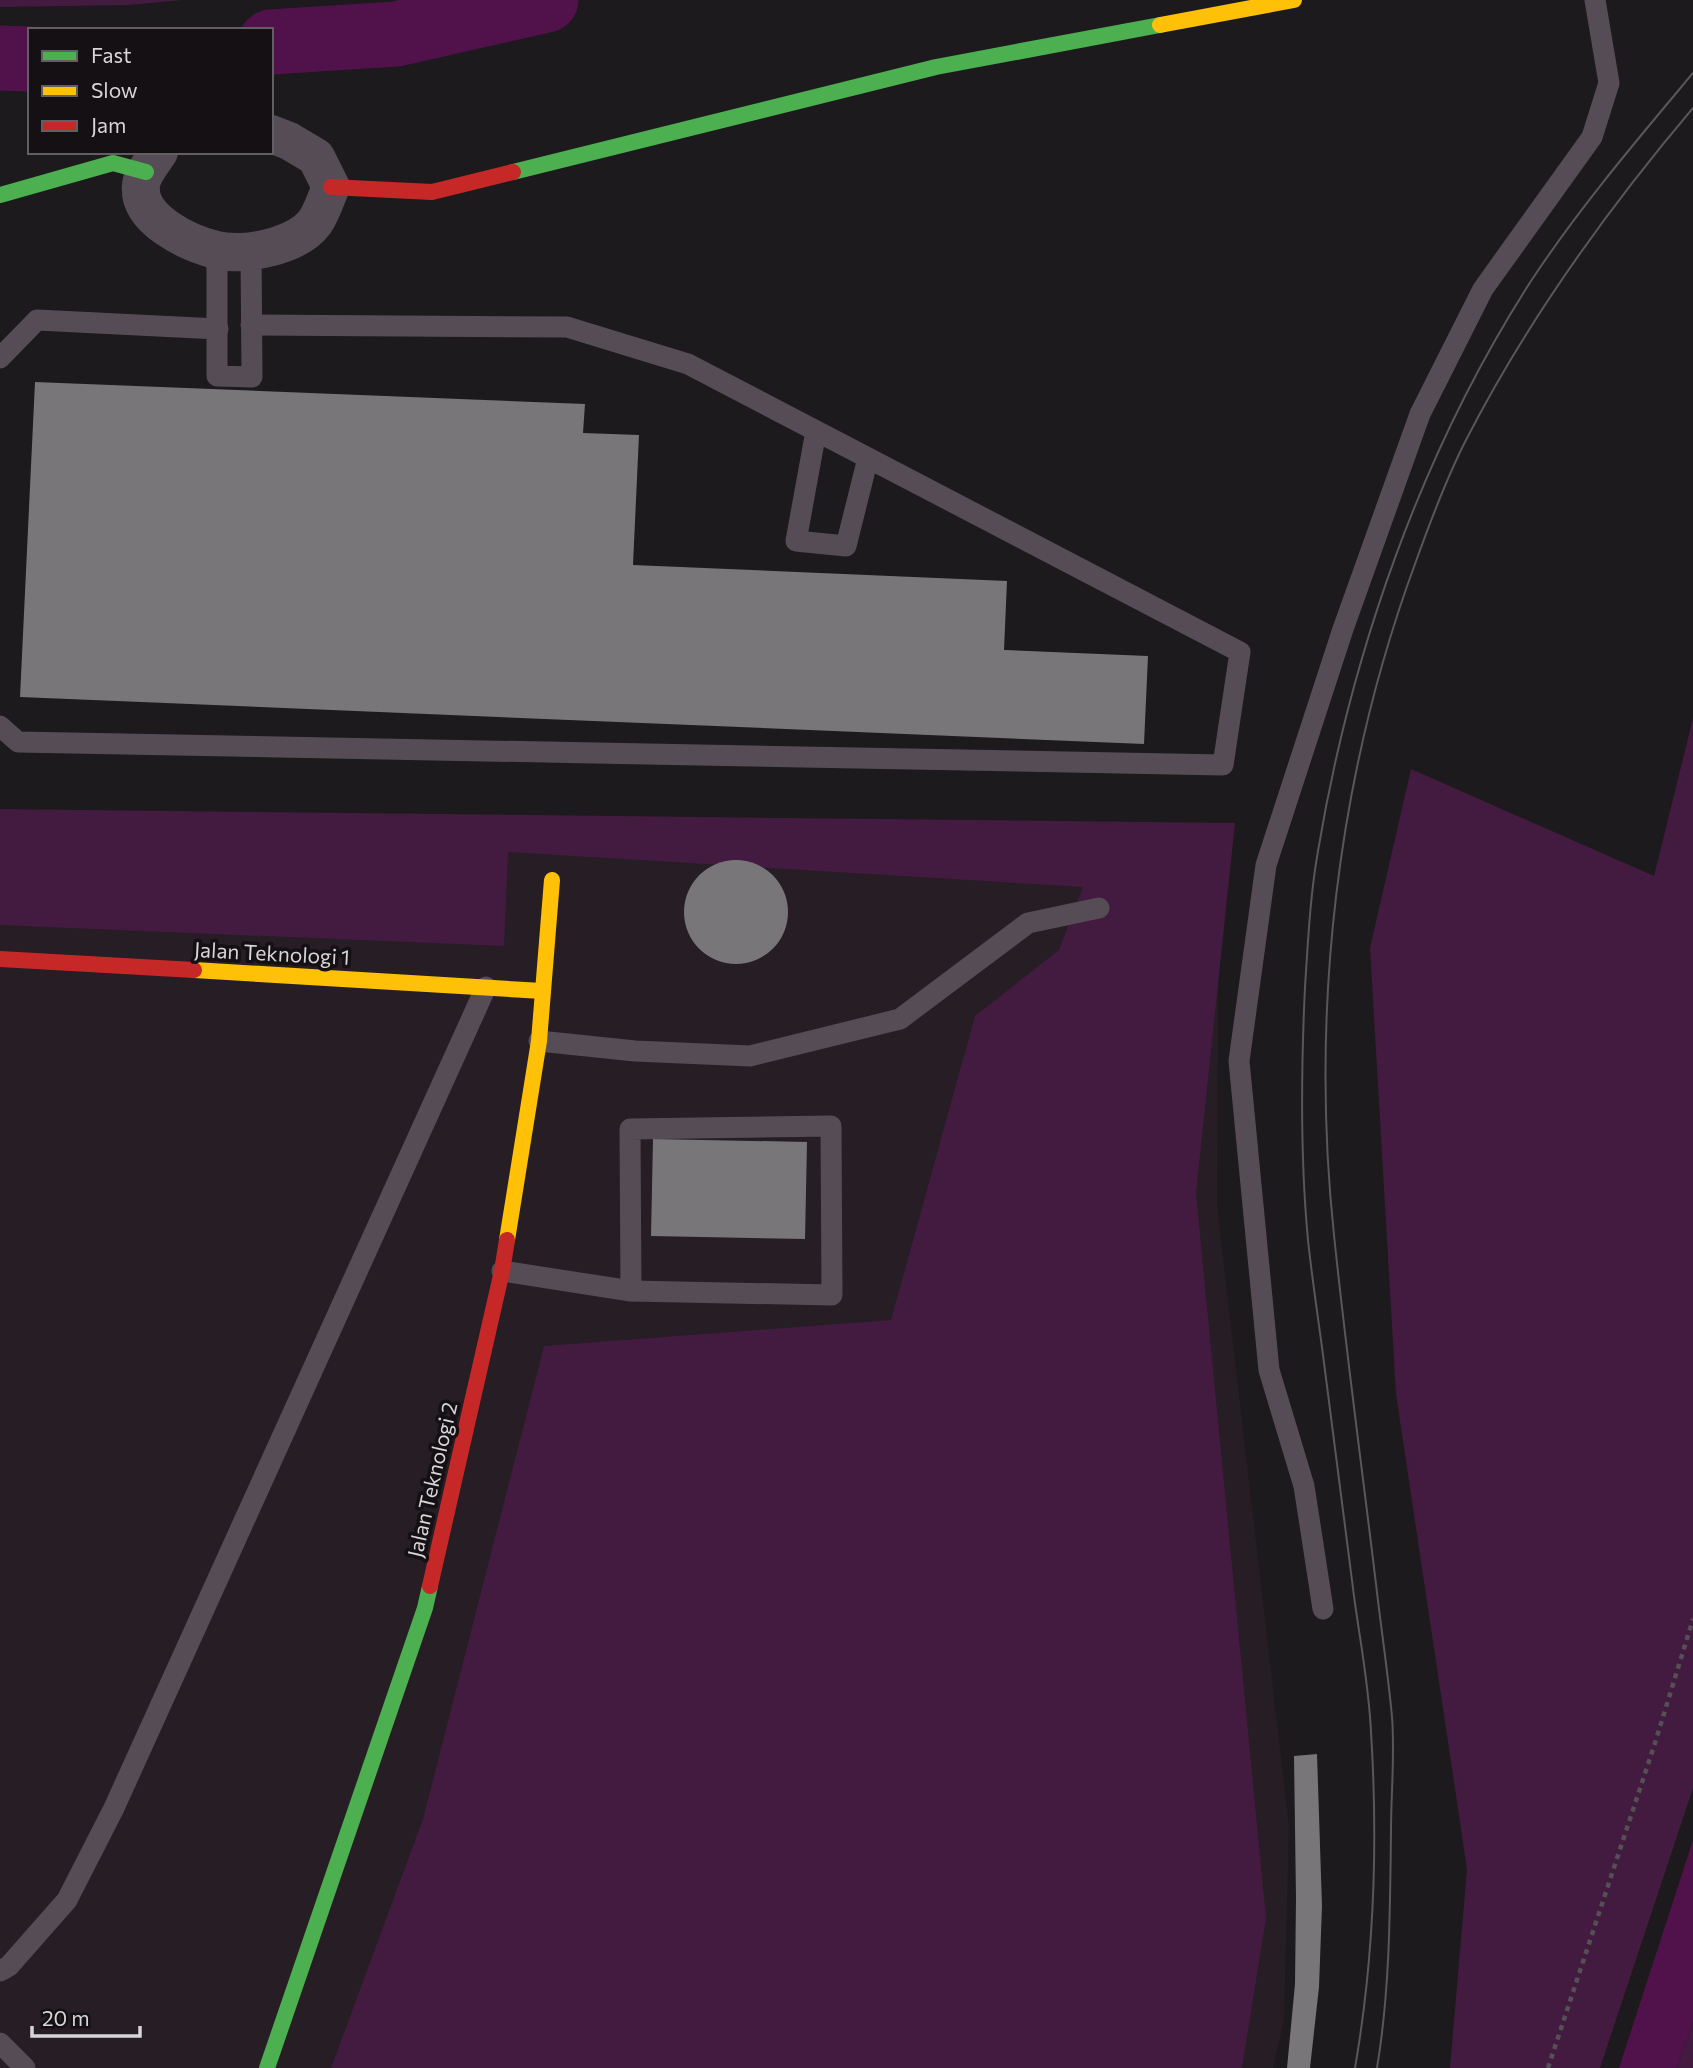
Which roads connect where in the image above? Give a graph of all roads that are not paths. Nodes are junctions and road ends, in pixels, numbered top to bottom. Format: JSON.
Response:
{"nodes":[{"id":1,"x":1294,"y":0,"type":"edge"},
{"id":2,"x":1595,"y":0,"type":"edge"},
{"id":3,"x":273,"y":135,"type":"edge"},
{"id":4,"x":153,"y":162,"type":"edge"},
{"id":5,"x":331,"y":187,"type":"junction"},
{"id":6,"x":0,"y":195,"type":"edge"},
{"id":7,"x":234,"y":251,"type":"junction"},
{"id":8,"x":251,"y":325,"type":"junction"},
{"id":9,"x":218,"y":329,"type":"junction"},
{"id":10,"x":0,"y":358,"type":"edge"},
{"id":11,"x":816,"y":431,"type":"junction"},
{"id":12,"x":867,"y":458,"type":"junction"},
{"id":13,"x":0,"y":726,"type":"edge"},
{"id":14,"x":552,"y":880,"type":"dead end"},
{"id":15,"x":1099,"y":908,"type":"dead end"},
{"id":16,"x":0,"y":959,"type":"edge"},
{"id":17,"x":486,"y":987,"type":"junction"},
{"id":18,"x":542,"y":990,"type":"junction"},
{"id":19,"x":538,"y":1041,"type":"junction"},
{"id":20,"x":502,"y":1271,"type":"junction"},
{"id":21,"x":631,"y":1291,"type":"junction"},
{"id":22,"x":1324,"y":1609,"type":"dead end"},
{"id":23,"x":0,"y":1971,"type":"edge"},
{"id":24,"x":0,"y":2043,"type":"edge"},
{"id":25,"x":25,"y":2068,"type":"edge"},
{"id":26,"x":267,"y":2068,"type":"edge"}],
"edges":[{"from":1,"to":5,"type":"street"},
{"from":2,"to":22,"type":"lane"},
{"from":3,"to":5,"type":"street"},
{"from":4,"to":6,"type":"street"},
{"from":4,"to":7,"type":"street"},
{"from":5,"to":7,"type":"street"},
{"from":7,"to":8,"type":"lane"},
{"from":7,"to":9,"type":"lane"},
{"from":8,"to":9,"type":"lane"},
{"from":8,"to":11,"type":"lane"},
{"from":9,"to":10,"type":"lane"},
{"from":11,"to":12,"type":"lane"},
{"from":11,"to":12,"type":"lane"},
{"from":12,"to":13,"type":"lane"},
{"from":14,"to":18,"type":"street","name":"Jalan Teknologi 2"},
{"from":15,"to":19,"type":"lane"},
{"from":16,"to":17,"type":"street","name":"Jalan Teknologi 1"},
{"from":17,"to":18,"type":"street","name":"Jalan Teknologi 1"},
{"from":17,"to":23,"type":"lane"},
{"from":18,"to":19,"type":"street","name":"Jalan Teknologi 2"},
{"from":19,"to":20,"type":"street","name":"Jalan Teknologi 2"},
{"from":20,"to":21,"type":"lane"},
{"from":20,"to":26,"type":"street","name":"Jalan Teknologi 2"},
{"from":21,"to":21,"type":"lane"},
{"from":24,"to":25,"type":"lane"}]}
